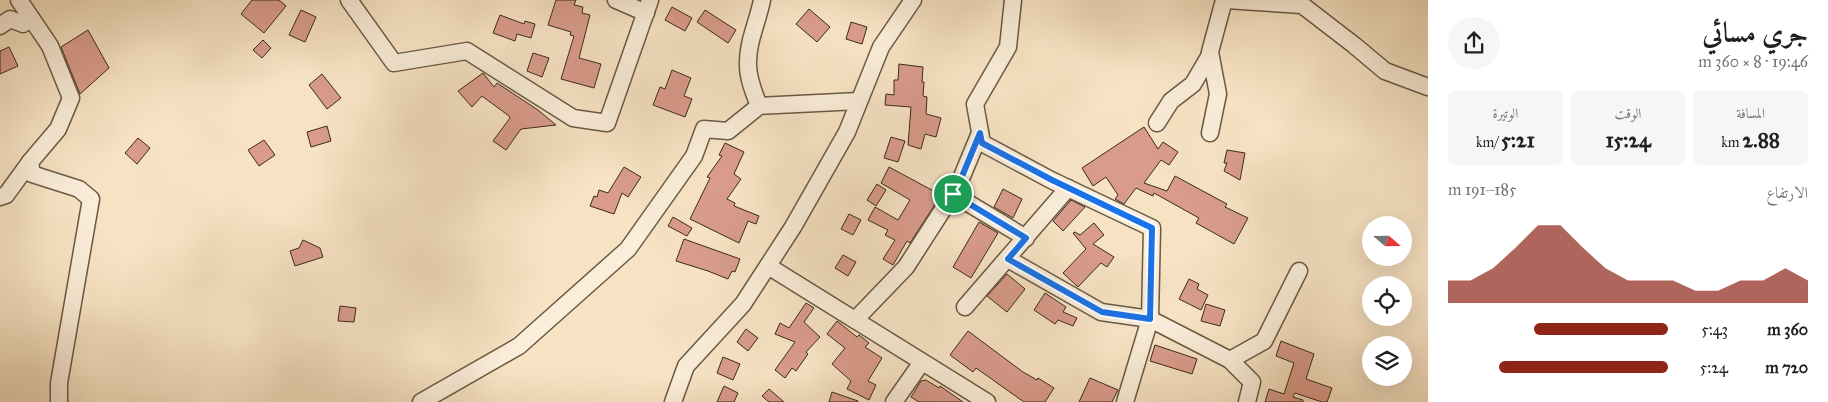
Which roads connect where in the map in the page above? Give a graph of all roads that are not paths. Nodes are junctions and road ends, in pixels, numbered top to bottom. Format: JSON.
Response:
{"nodes":[{"id":1,"x":19,"y":0,"type":"edge"},
{"id":2,"x":349,"y":0,"type":"edge"},
{"id":3,"x":616,"y":0,"type":"edge"},
{"id":4,"x":762,"y":0,"type":"edge"},
{"id":5,"x":913,"y":0,"type":"edge"},
{"id":6,"x":1013,"y":0,"type":"edge"},
{"id":7,"x":1225,"y":0,"type":"edge"},
{"id":8,"x":1304,"y":3,"type":"edge"},
{"id":9,"x":648,"y":6,"type":"edge"},
{"id":10,"x":31,"y":18,"type":"junction"},
{"id":11,"x":0,"y":26,"type":"edge"},
{"id":12,"x":1210,"y":55,"type":"junction"},
{"id":13,"x":1428,"y":87,"type":"edge"},
{"id":14,"x":859,"y":101,"type":"junction"},
{"id":15,"x":759,"y":106,"type":"junction"},
{"id":16,"x":1157,"y":123,"type":"dead end"},
{"id":17,"x":980,"y":133,"type":"junction"},
{"id":18,"x":1210,"y":133,"type":"dead end"},
{"id":19,"x":30,"y":162,"type":"junction"},
{"id":20,"x":1068,"y":188,"type":"junction"},
{"id":21,"x":953,"y":194,"type":"junction"},
{"id":22,"x":0,"y":197,"type":"edge"},
{"id":23,"x":1026,"y":238,"type":"junction"},
{"id":24,"x":1008,"y":259,"type":"junction"},
{"id":25,"x":768,"y":266,"type":"junction"},
{"id":26,"x":1299,"y":271,"type":"dead end"},
{"id":27,"x":966,"y":307,"type":"dead end"},
{"id":28,"x":1150,"y":319,"type":"junction"},
{"id":29,"x":854,"y":320,"type":"junction"},
{"id":30,"x":1230,"y":360,"type":"junction"},
{"id":31,"x":922,"y":362,"type":"junction"},
{"id":32,"x":59,"y":402,"type":"edge"},
{"id":33,"x":421,"y":402,"type":"edge"},
{"id":34,"x":673,"y":402,"type":"edge"},
{"id":35,"x":894,"y":402,"type":"edge"},
{"id":36,"x":987,"y":402,"type":"edge"},
{"id":37,"x":1125,"y":402,"type":"edge"},
{"id":38,"x":1247,"y":402,"type":"edge"}],
"edges":[{"from":1,"to":10,"type":"street"},
{"from":2,"to":9,"type":"street"},
{"from":3,"to":9,"type":"street"},
{"from":4,"to":15,"type":"street"},
{"from":5,"to":14,"type":"street"},
{"from":6,"to":17,"type":"street"},
{"from":7,"to":8,"type":"street"},
{"from":7,"to":12,"type":"street"},
{"from":8,"to":13,"type":"street"},
{"from":10,"to":11,"type":"street"},
{"from":10,"to":19,"type":"street"},
{"from":12,"to":16,"type":"street"},
{"from":12,"to":18,"type":"street"},
{"from":14,"to":15,"type":"street"},
{"from":14,"to":25,"type":"street"},
{"from":15,"to":33,"type":"street"},
{"from":17,"to":20,"type":"street"},
{"from":17,"to":21,"type":"street"},
{"from":19,"to":22,"type":"street"},
{"from":19,"to":32,"type":"street"},
{"from":20,"to":23,"type":"street"},
{"from":20,"to":28,"type":"street"},
{"from":21,"to":23,"type":"street"},
{"from":21,"to":29,"type":"street"},
{"from":23,"to":24,"type":"street"},
{"from":24,"to":27,"type":"street"},
{"from":24,"to":28,"type":"street"},
{"from":25,"to":29,"type":"street"},
{"from":25,"to":34,"type":"street"},
{"from":26,"to":30,"type":"street"},
{"from":28,"to":30,"type":"street"},
{"from":28,"to":37,"type":"street"},
{"from":29,"to":31,"type":"street"},
{"from":30,"to":38,"type":"street"},
{"from":31,"to":35,"type":"street"},
{"from":31,"to":36,"type":"street"}]}
